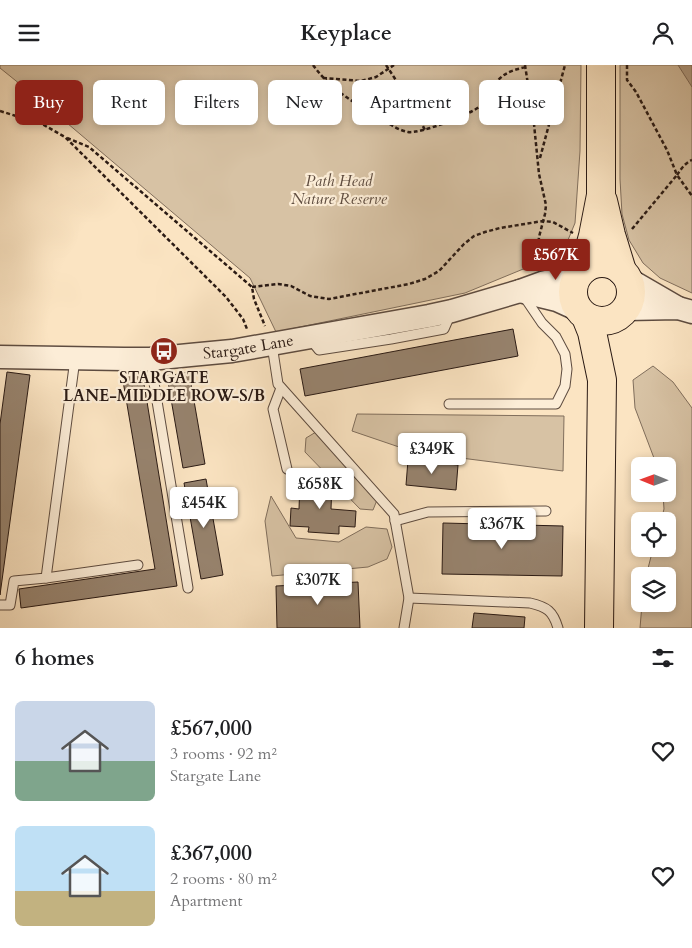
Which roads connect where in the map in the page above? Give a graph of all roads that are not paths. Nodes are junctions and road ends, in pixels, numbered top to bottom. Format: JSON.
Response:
{"nodes":[{"id":1,"x":601,"y":65,"type":"edge"},
{"id":2,"x":601,"y":195,"type":"junction"},
{"id":3,"x":582,"y":272,"type":"junction"},
{"id":4,"x":625,"y":275,"type":"junction"},
{"id":5,"x":520,"y":291,"type":"junction"},
{"id":6,"x":685,"y":310,"type":"edge"},
{"id":7,"x":624,"y":311,"type":"junction"},
{"id":8,"x":583,"y":313,"type":"junction"},
{"id":9,"x":263,"y":345,"type":"junction"},
{"id":10,"x":0,"y":357,"type":"edge"},
{"id":11,"x":75,"y":358,"type":"junction"},
{"id":12,"x":150,"y":359,"type":"junction"},
{"id":13,"x":602,"y":380,"type":"junction"},
{"id":14,"x":281,"y":388,"type":"junction"},
{"id":15,"x":449,"y":404,"type":"dead end"},
{"id":16,"x":286,"y":469,"type":"dead end"},
{"id":17,"x":546,"y":511,"type":"dead end"},
{"id":18,"x":395,"y":521,"type":"junction"},
{"id":19,"x":138,"y":565,"type":"dead end"},
{"id":20,"x":46,"y":578,"type":"junction"},
{"id":21,"x":188,"y":588,"type":"dead end"},
{"id":22,"x":408,"y":598,"type":"junction"},
{"id":23,"x":0,"y":605,"type":"edge"},
{"id":24,"x":404,"y":628,"type":"edge"},
{"id":25,"x":558,"y":628,"type":"edge"},
{"id":26,"x":600,"y":628,"type":"edge"}],
"edges":[{"from":1,"to":2,"type":"main road"},
{"from":2,"to":3,"type":"main road"},
{"from":2,"to":4,"type":"main road"},
{"from":3,"to":4,"type":"main road"},
{"from":3,"to":5,"type":"street","name":"Stargate Lane"},
{"from":3,"to":8,"type":"main road"},
{"from":4,"to":6,"type":"street"},
{"from":4,"to":7,"type":"main road"},
{"from":5,"to":8,"type":"street"},
{"from":5,"to":9,"type":"street","name":"Stargate Lane"},
{"from":5,"to":15,"type":"lane"},
{"from":6,"to":7,"type":"street"},
{"from":7,"to":8,"type":"main road"},
{"from":7,"to":13,"type":"main road"},
{"from":8,"to":13,"type":"main road"},
{"from":9,"to":12,"type":"street","name":"Stargate Lane"},
{"from":9,"to":14,"type":"lane"},
{"from":10,"to":11,"type":"street","name":"Stargate Lane"},
{"from":11,"to":12,"type":"street","name":"Stargate Lane"},
{"from":11,"to":20,"type":"lane"},
{"from":12,"to":21,"type":"lane"},
{"from":13,"to":26,"type":"main road"},
{"from":14,"to":16,"type":"lane"},
{"from":14,"to":18,"type":"lane"},
{"from":17,"to":18,"type":"lane"},
{"from":18,"to":22,"type":"lane"},
{"from":19,"to":20,"type":"lane"},
{"from":20,"to":23,"type":"lane"},
{"from":22,"to":24,"type":"lane"},
{"from":22,"to":25,"type":"lane"}]}
